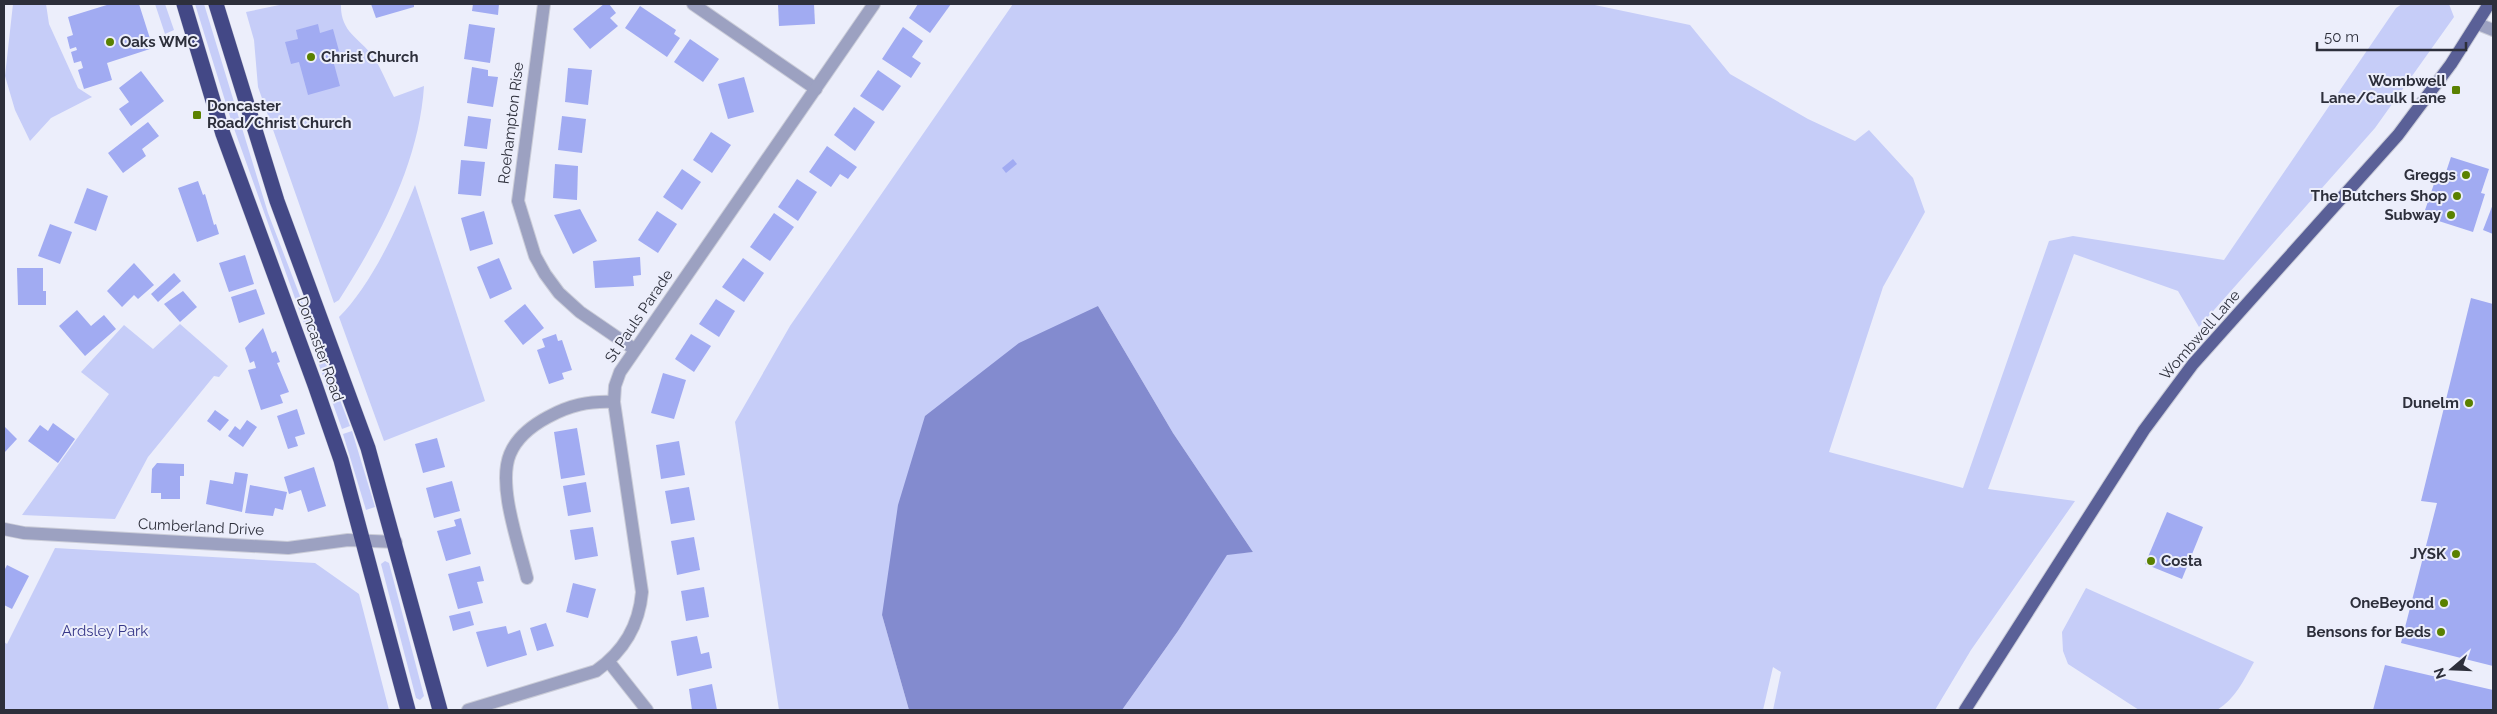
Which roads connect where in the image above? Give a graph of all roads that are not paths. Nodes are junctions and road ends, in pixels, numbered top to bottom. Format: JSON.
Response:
{"nodes":[{"id":1,"x":184,"y":4,"type":"edge"},
{"id":2,"x":216,"y":4,"type":"edge"},
{"id":3,"x":544,"y":4,"type":"edge"},
{"id":4,"x":693,"y":4,"type":"edge"},
{"id":5,"x":874,"y":4,"type":"edge"},
{"id":6,"x":2490,"y":4,"type":"edge"},
{"id":7,"x":2478,"y":24,"type":"junction"},
{"id":8,"x":2493,"y":30,"type":"edge"},
{"id":9,"x":816,"y":89,"type":"junction"},
{"id":10,"x":634,"y":349,"type":"junction"},
{"id":11,"x":614,"y":402,"type":"junction"},
{"id":12,"x":4,"y":530,"type":"edge"},
{"id":13,"x":363,"y":540,"type":"junction"},
{"id":14,"x":396,"y":542,"type":"junction"},
{"id":15,"x":527,"y":578,"type":"dead end"},
{"id":16,"x":608,"y":662,"type":"junction"},
{"id":17,"x":408,"y":710,"type":"edge"},
{"id":18,"x":440,"y":710,"type":"edge"},
{"id":19,"x":468,"y":710,"type":"edge"},
{"id":20,"x":647,"y":710,"type":"edge"},
{"id":21,"x":1965,"y":710,"type":"edge"}],
"edges":[{"from":1,"to":13,"type":"highway","name":"Doncaster Road"},
{"from":2,"to":14,"type":"highway","name":"Doncaster Road"},
{"from":3,"to":10,"type":"street","name":"Roehampton Rise"},
{"from":4,"to":9,"type":"street"},
{"from":5,"to":9,"type":"street","name":"St Pauls Parade"},
{"from":6,"to":7,"type":"main road","name":"Wombwell Lane"},
{"from":7,"to":8,"type":"street"},
{"from":7,"to":21,"type":"main road","name":"Wombwell Lane"},
{"from":9,"to":10,"type":"street","name":"St Pauls Parade"},
{"from":10,"to":11,"type":"street","name":"St Pauls Parade"},
{"from":11,"to":15,"type":"street"},
{"from":11,"to":16,"type":"street","name":"St Pauls Parade"},
{"from":12,"to":13,"type":"street","name":"Cumberland Drive"},
{"from":13,"to":14,"type":"street","name":"Cumberland Drive"},
{"from":13,"to":17,"type":"highway","name":"Doncaster Road"},
{"from":14,"to":18,"type":"highway","name":"Doncaster Road"},
{"from":16,"to":19,"type":"street","name":"St Pauls Parade"},
{"from":16,"to":20,"type":"street"}]}
